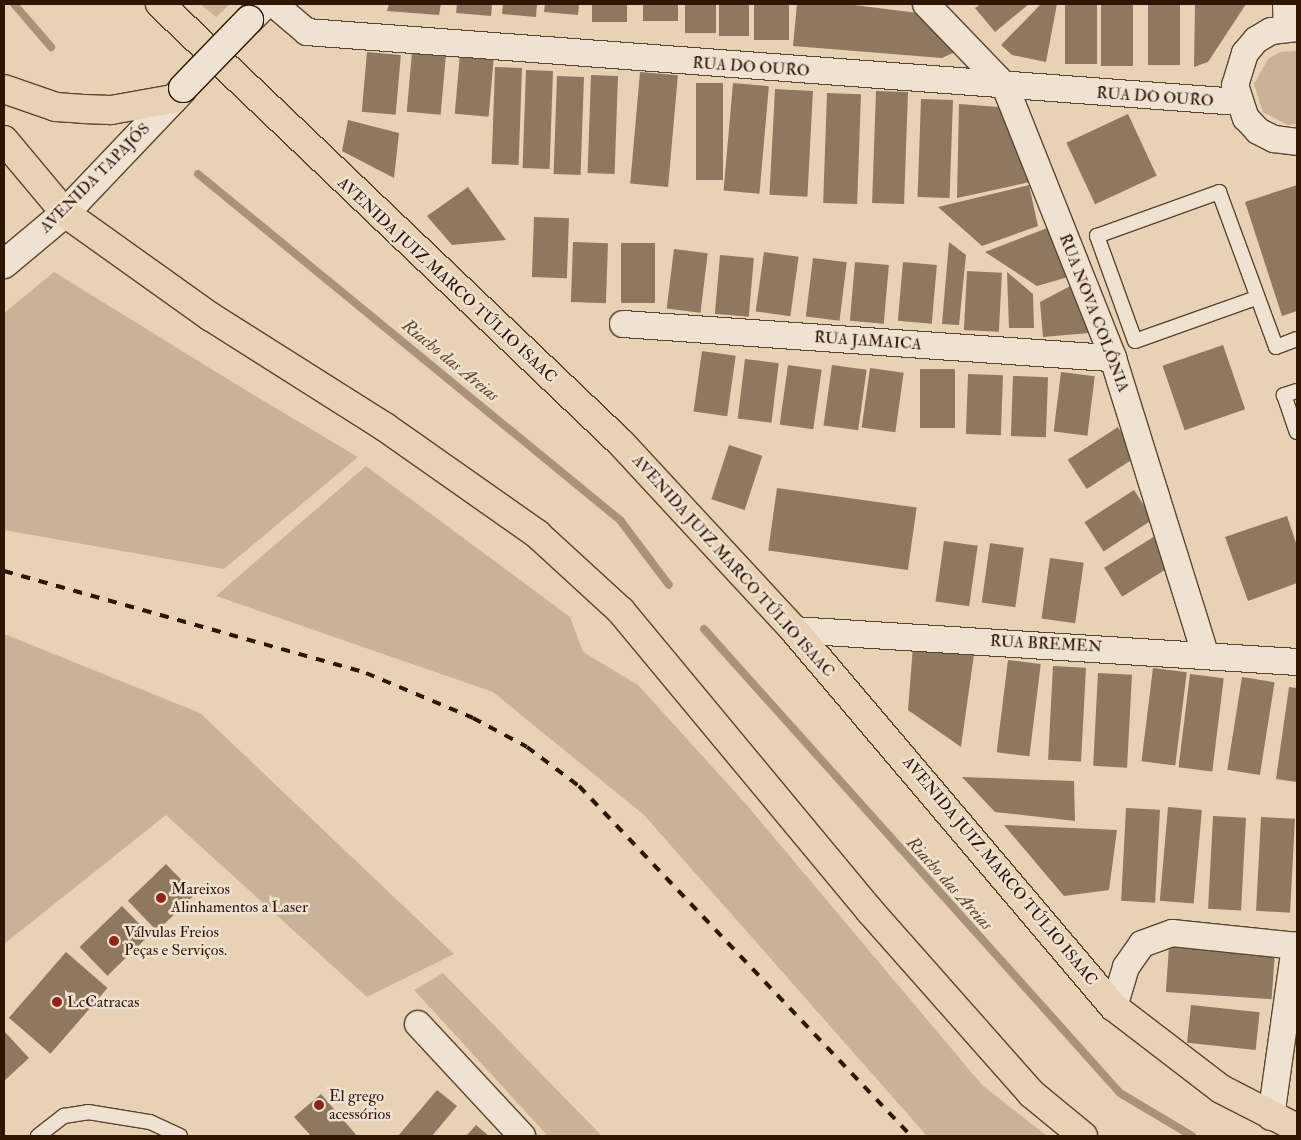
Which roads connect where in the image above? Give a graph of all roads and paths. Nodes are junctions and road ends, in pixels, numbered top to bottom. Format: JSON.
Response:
{"nodes":[{"id":1,"x":160,"y":4,"type":"edge"},
{"id":2,"x":274,"y":4,"type":"edge"},
{"id":3,"x":926,"y":4,"type":"edge"},
{"id":4,"x":257,"y":12,"type":"edge"},
{"id":5,"x":1290,"y":20,"type":"edge"},
{"id":6,"x":1005,"y":86,"type":"junction"},
{"id":7,"x":4,"y":89,"type":"edge"},
{"id":8,"x":178,"y":94,"type":"junction"},
{"id":9,"x":1238,"y":102,"type":"junction"},
{"id":10,"x":4,"y":140,"type":"edge"},
{"id":11,"x":1297,"y":142,"type":"edge"},
{"id":12,"x":65,"y":213,"type":"junction"},
{"id":13,"x":4,"y":264,"type":"edge"},
{"id":14,"x":1256,"y":298,"type":"junction"},
{"id":15,"x":623,"y":324,"type":"dead end"},
{"id":16,"x":1297,"y":339,"type":"edge"},
{"id":17,"x":1113,"y":358,"type":"junction"},
{"id":18,"x":1297,"y":390,"type":"edge"},
{"id":19,"x":1297,"y":432,"type":"edge"},
{"id":20,"x":794,"y":630,"type":"junction"},
{"id":21,"x":1205,"y":653,"type":"junction"},
{"id":22,"x":1297,"y":662,"type":"edge"},
{"id":23,"x":1296,"y":946,"type":"edge"},
{"id":24,"x":1114,"y":1007,"type":"junction"},
{"id":25,"x":418,"y":1024,"type":"dead end"},
{"id":26,"x":1271,"y":1116,"type":"junction"},
{"id":27,"x":1297,"y":1128,"type":"edge"},
{"id":28,"x":38,"y":1136,"type":"edge"},
{"id":29,"x":180,"y":1136,"type":"edge"},
{"id":30,"x":522,"y":1136,"type":"edge"},
{"id":31,"x":1083,"y":1136,"type":"edge"}],
"edges":[{"from":1,"to":20,"type":"main road","name":"AVENIDA JUIZ MARCO TÚLIO ISAAC"},
{"from":2,"to":6,"type":"street","name":"RUA DO OURO"},
{"from":3,"to":6,"type":"street","name":"RUA NOVA COLÔNIA"},
{"from":4,"to":8,"type":"main road","name":"AVENIDA TAPAJÓS","bridge":true},
{"from":5,"to":9,"type":"street"},
{"from":6,"to":9,"type":"street","name":"RUA DO OURO"},
{"from":6,"to":17,"type":"street","name":"RUA NOVA COLÔNIA"},
{"from":7,"to":8,"type":"main road"},
{"from":8,"to":12,"type":"main road","name":"AVENIDA TAPAJÓS"},
{"from":9,"to":11,"type":"street"},
{"from":10,"to":12,"type":"main road"},
{"from":12,"to":13,"type":"main road","name":"AVENIDA TAPAJÓS"},
{"from":12,"to":31,"type":"main road"},
{"from":14,"to":14,"type":"lane"},
{"from":14,"to":16,"type":"lane"},
{"from":15,"to":17,"type":"street","name":"RUA JAMAICA"},
{"from":17,"to":21,"type":"street","name":"RUA NOVA COLÔNIA"},
{"from":18,"to":19,"type":"lane"},
{"from":20,"to":21,"type":"street","name":"RUA BREMEN"},
{"from":20,"to":24,"type":"main road","name":"AVENIDA JUIZ MARCO TÚLIO ISAAC"},
{"from":21,"to":22,"type":"street","name":"RUA BREMEN"},
{"from":23,"to":24,"type":"street"},
{"from":23,"to":26,"type":"street"},
{"from":24,"to":26,"type":"main road","name":"AVENIDA JUIZ MARCO TÚLIO ISAAC"},
{"from":25,"to":30,"type":"street"},
{"from":26,"to":27,"type":"main road","name":"AVENIDA JUIZ MARCO TÚLIO ISAAC"},
{"from":28,"to":29,"type":"lane"}]}
